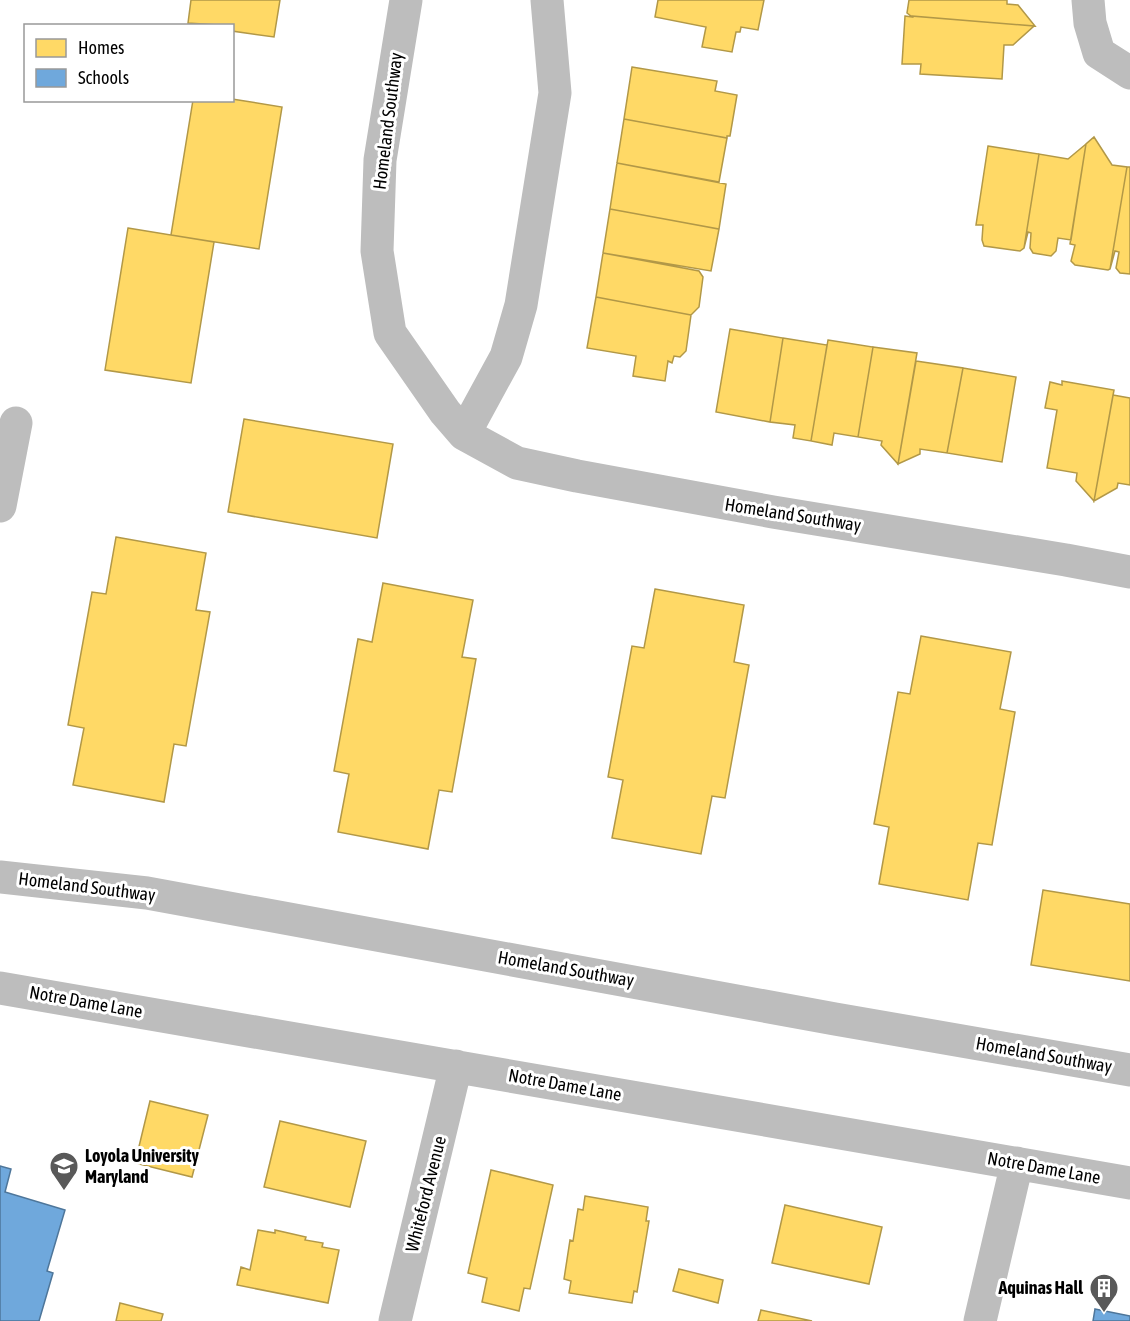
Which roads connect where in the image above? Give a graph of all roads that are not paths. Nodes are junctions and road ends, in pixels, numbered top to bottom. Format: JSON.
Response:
{"nodes":[{"id":1,"x":406,"y":0,"type":"edge"},
{"id":2,"x":547,"y":0,"type":"edge"},
{"id":3,"x":1088,"y":0,"type":"edge"},
{"id":4,"x":1130,"y":73,"type":"edge"},
{"id":5,"x":16,"y":423,"type":"dead end"},
{"id":6,"x":464,"y":434,"type":"junction"},
{"id":7,"x":0,"y":506,"type":"edge"},
{"id":8,"x":1130,"y":572,"type":"edge"},
{"id":9,"x":0,"y":877,"type":"edge"},
{"id":10,"x":0,"y":988,"type":"edge"},
{"id":11,"x":456,"y":1066,"type":"junction"},
{"id":12,"x":1130,"y":1070,"type":"edge"},
{"id":13,"x":1017,"y":1163,"type":"junction"},
{"id":14,"x":1130,"y":1183,"type":"edge"},
{"id":15,"x":395,"y":1321,"type":"edge"},
{"id":16,"x":980,"y":1321,"type":"edge"}],
"edges":[{"from":1,"to":6,"type":"street","name":"Homeland Southway"},
{"from":2,"to":6,"type":"street"},
{"from":3,"to":4,"type":"street"},
{"from":5,"to":7,"type":"street"},
{"from":6,"to":8,"type":"street","name":"Homeland Southway"},
{"from":9,"to":12,"type":"street","name":"Homeland Southway"},
{"from":10,"to":11,"type":"street","name":"Notre Dame Lane"},
{"from":11,"to":13,"type":"street","name":"Notre Dame Lane"},
{"from":11,"to":15,"type":"street","name":"Whiteford Avenue"},
{"from":13,"to":14,"type":"street","name":"Notre Dame Lane"},
{"from":13,"to":16,"type":"street"}]}
